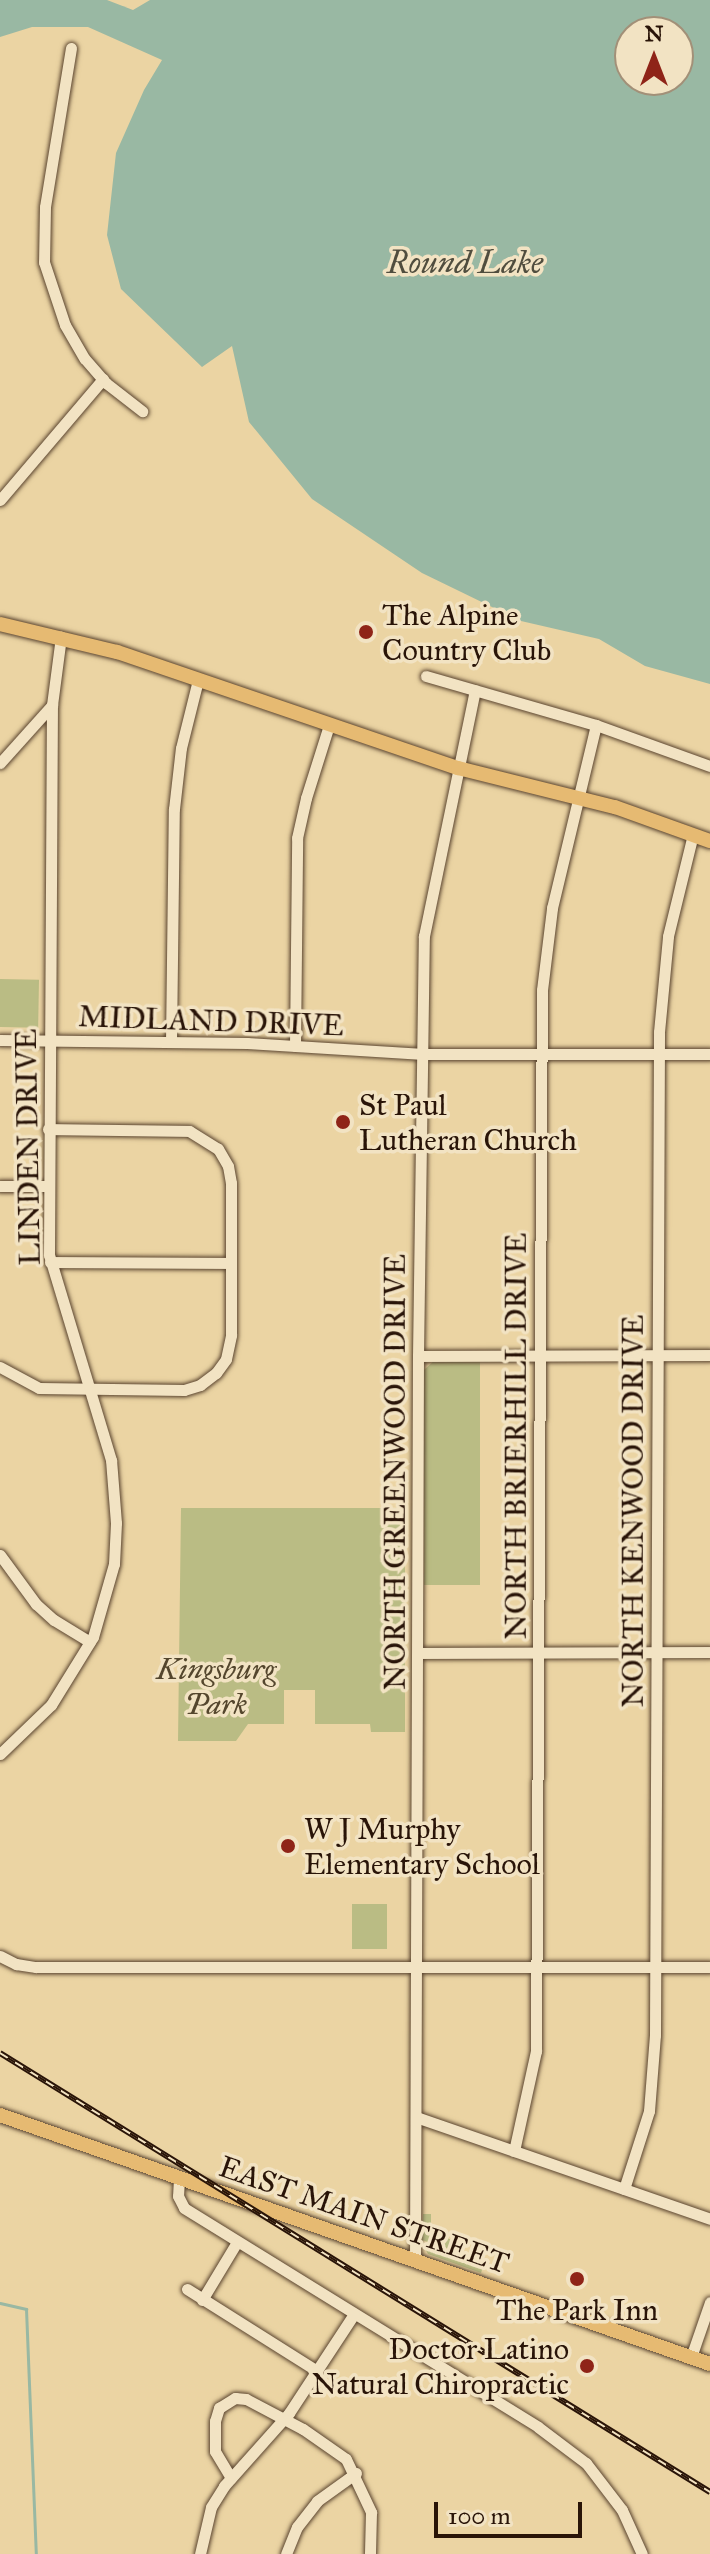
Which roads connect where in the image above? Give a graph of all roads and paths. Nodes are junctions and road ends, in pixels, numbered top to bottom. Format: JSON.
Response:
{"nodes":[{"id":1,"x":71,"y":48,"type":"dead end"},
{"id":2,"x":103,"y":379,"type":"junction"},
{"id":3,"x":142,"y":411,"type":"dead end"},
{"id":4,"x":0,"y":500,"type":"edge"},
{"id":5,"x":0,"y":624,"type":"edge"},
{"id":6,"x":61,"y":637,"type":"junction"},
{"id":7,"x":426,"y":676,"type":"dead end"},
{"id":8,"x":198,"y":680,"type":"junction"},
{"id":9,"x":475,"y":690,"type":"junction"},
{"id":10,"x":52,"y":705,"type":"junction"},
{"id":11,"x":329,"y":725,"type":"junction"},
{"id":12,"x":596,"y":725,"type":"junction"},
{"id":13,"x":0,"y":763,"type":"edge"},
{"id":14,"x":710,"y":766,"type":"edge"},
{"id":15,"x":458,"y":768,"type":"junction"},
{"id":16,"x":578,"y":798,"type":"junction"},
{"id":17,"x":693,"y":834,"type":"junction"},
{"id":18,"x":710,"y":841,"type":"edge"},
{"id":19,"x":0,"y":1040,"type":"edge"},
{"id":20,"x":49,"y":1041,"type":"junction"},
{"id":21,"x":171,"y":1042,"type":"junction"},
{"id":22,"x":295,"y":1046,"type":"junction"},
{"id":23,"x":420,"y":1054,"type":"junction"},
{"id":24,"x":542,"y":1054,"type":"junction"},
{"id":25,"x":659,"y":1054,"type":"junction"},
{"id":26,"x":710,"y":1054,"type":"edge"},
{"id":27,"x":48,"y":1129,"type":"junction"},
{"id":28,"x":0,"y":1186,"type":"edge"},
{"id":29,"x":48,"y":1186,"type":"junction"},
{"id":30,"x":50,"y":1262,"type":"junction"},
{"id":31,"x":231,"y":1263,"type":"junction"},
{"id":32,"x":658,"y":1355,"type":"junction"},
{"id":33,"x":710,"y":1355,"type":"edge"},
{"id":34,"x":418,"y":1356,"type":"junction"},
{"id":35,"x":541,"y":1356,"type":"junction"},
{"id":36,"x":0,"y":1367,"type":"edge"},
{"id":37,"x":90,"y":1390,"type":"junction"},
{"id":38,"x":0,"y":1555,"type":"edge"},
{"id":39,"x":90,"y":1642,"type":"junction"},
{"id":40,"x":710,"y":1652,"type":"edge"},
{"id":41,"x":418,"y":1653,"type":"junction"},
{"id":42,"x":539,"y":1653,"type":"junction"},
{"id":43,"x":657,"y":1653,"type":"junction"},
{"id":44,"x":0,"y":1754,"type":"edge"},
{"id":45,"x":0,"y":1956,"type":"edge"},
{"id":46,"x":653,"y":1966,"type":"junction"},
{"id":47,"x":536,"y":1967,"type":"junction"},
{"id":48,"x":710,"y":1967,"type":"edge"},
{"id":49,"x":417,"y":1968,"type":"junction"},
{"id":50,"x":0,"y":2115,"type":"edge"},
{"id":51,"x":416,"y":2117,"type":"junction"},
{"id":52,"x":514,"y":2151,"type":"junction"},
{"id":53,"x":179,"y":2178,"type":"junction"},
{"id":54,"x":624,"y":2189,"type":"junction"},
{"id":55,"x":710,"y":2219,"type":"edge"},
{"id":56,"x":237,"y":2242,"type":"junction"},
{"id":57,"x":415,"y":2260,"type":"junction"},
{"id":58,"x":187,"y":2289,"type":"dead end"},
{"id":59,"x":710,"y":2302,"type":"edge"},
{"id":60,"x":206,"y":2303,"type":"junction"},
{"id":61,"x":354,"y":2314,"type":"junction"},
{"id":62,"x":691,"y":2357,"type":"junction"},
{"id":63,"x":710,"y":2364,"type":"edge"},
{"id":64,"x":317,"y":2371,"type":"junction"},
{"id":65,"x":284,"y":2419,"type":"junction"},
{"id":66,"x":356,"y":2473,"type":"junction"},
{"id":67,"x":231,"y":2478,"type":"junction"},
{"id":68,"x":200,"y":2554,"type":"edge"},
{"id":69,"x":286,"y":2554,"type":"edge"},
{"id":70,"x":370,"y":2554,"type":"edge"},
{"id":71,"x":642,"y":2554,"type":"edge"}],
"edges":[{"from":1,"to":2,"type":"street"},
{"from":2,"to":3,"type":"street"},
{"from":2,"to":4,"type":"street"},
{"from":5,"to":6,"type":"main road"},
{"from":6,"to":8,"type":"main road"},
{"from":6,"to":10,"type":"street","name":"LINDEN DRIVE"},
{"from":7,"to":9,"type":"street"},
{"from":8,"to":11,"type":"main road"},
{"from":8,"to":21,"type":"street"},
{"from":9,"to":12,"type":"street"},
{"from":9,"to":15,"type":"street","name":"NORTH GREENWOOD DRIVE"},
{"from":10,"to":13,"type":"street"},
{"from":10,"to":20,"type":"street","name":"LINDEN DRIVE"},
{"from":11,"to":15,"type":"main road"},
{"from":11,"to":22,"type":"street"},
{"from":12,"to":14,"type":"street"},
{"from":12,"to":16,"type":"street","name":"NORTH BRIERHILL DRIVE"},
{"from":15,"to":16,"type":"main road"},
{"from":15,"to":23,"type":"street","name":"NORTH GREENWOOD DRIVE"},
{"from":16,"to":17,"type":"main road"},
{"from":16,"to":24,"type":"street","name":"NORTH BRIERHILL DRIVE"},
{"from":17,"to":18,"type":"main road"},
{"from":17,"to":25,"type":"street","name":"NORTH KENWOOD DRIVE"},
{"from":19,"to":20,"type":"street","name":"MIDLAND DRIVE"},
{"from":20,"to":21,"type":"street","name":"MIDLAND DRIVE"},
{"from":20,"to":27,"type":"street","name":"LINDEN DRIVE"},
{"from":21,"to":22,"type":"street","name":"MIDLAND DRIVE"},
{"from":22,"to":23,"type":"street","name":"MIDLAND DRIVE"},
{"from":23,"to":24,"type":"street","name":"MIDLAND DRIVE"},
{"from":23,"to":34,"type":"street","name":"NORTH GREENWOOD DRIVE"},
{"from":24,"to":25,"type":"street","name":"MIDLAND DRIVE"},
{"from":24,"to":35,"type":"street","name":"NORTH BRIERHILL DRIVE"},
{"from":25,"to":26,"type":"street","name":"MIDLAND DRIVE"},
{"from":25,"to":32,"type":"street","name":"NORTH KENWOOD DRIVE"},
{"from":27,"to":29,"type":"street","name":"LINDEN DRIVE"},
{"from":27,"to":31,"type":"street"},
{"from":28,"to":29,"type":"street"},
{"from":29,"to":30,"type":"street","name":"LINDEN DRIVE"},
{"from":30,"to":31,"type":"street"},
{"from":30,"to":37,"type":"street","name":"LINDEN DRIVE"},
{"from":31,"to":37,"type":"street"},
{"from":32,"to":33,"type":"street"},
{"from":32,"to":35,"type":"street"},
{"from":32,"to":43,"type":"street","name":"NORTH KENWOOD DRIVE"},
{"from":34,"to":35,"type":"street"},
{"from":34,"to":41,"type":"street","name":"NORTH GREENWOOD DRIVE"},
{"from":35,"to":42,"type":"street","name":"NORTH BRIERHILL DRIVE"},
{"from":36,"to":37,"type":"street"},
{"from":37,"to":39,"type":"street","name":"LINDEN DRIVE"},
{"from":38,"to":39,"type":"street"},
{"from":39,"to":44,"type":"street","name":"LINDEN DRIVE"},
{"from":40,"to":43,"type":"street"},
{"from":41,"to":42,"type":"street"},
{"from":41,"to":49,"type":"street","name":"NORTH GREENWOOD DRIVE"},
{"from":42,"to":43,"type":"street"},
{"from":42,"to":47,"type":"street","name":"NORTH BRIERHILL DRIVE"},
{"from":43,"to":46,"type":"street","name":"NORTH KENWOOD DRIVE"},
{"from":45,"to":49,"type":"street"},
{"from":46,"to":47,"type":"street"},
{"from":46,"to":48,"type":"street"},
{"from":46,"to":54,"type":"street","name":"NORTH KENWOOD DRIVE"},
{"from":47,"to":49,"type":"street"},
{"from":47,"to":52,"type":"street","name":"NORTH BRIERHILL DRIVE"},
{"from":49,"to":51,"type":"street","name":"NORTH GREENWOOD DRIVE"},
{"from":50,"to":53,"type":"main road","name":"EAST MAIN STREET"},
{"from":51,"to":52,"type":"street"},
{"from":51,"to":57,"type":"street","name":"NORTH GREENWOOD DRIVE"},
{"from":52,"to":54,"type":"street"},
{"from":53,"to":56,"type":"street"},
{"from":53,"to":57,"type":"main road","name":"EAST MAIN STREET"},
{"from":54,"to":55,"type":"street"},
{"from":56,"to":60,"type":"street"},
{"from":56,"to":61,"type":"street"},
{"from":57,"to":62,"type":"main road","name":"EAST MAIN STREET"},
{"from":58,"to":60,"type":"street"},
{"from":59,"to":62,"type":"street"},
{"from":60,"to":64,"type":"street"},
{"from":61,"to":64,"type":"street"},
{"from":61,"to":71,"type":"street"},
{"from":62,"to":63,"type":"main road","name":"EAST MAIN STREET"},
{"from":64,"to":65,"type":"street"},
{"from":65,"to":66,"type":"street"},
{"from":65,"to":67,"type":"street"},
{"from":65,"to":67,"type":"street"},
{"from":66,"to":69,"type":"street"},
{"from":66,"to":70,"type":"street"},
{"from":67,"to":68,"type":"street"}]}
